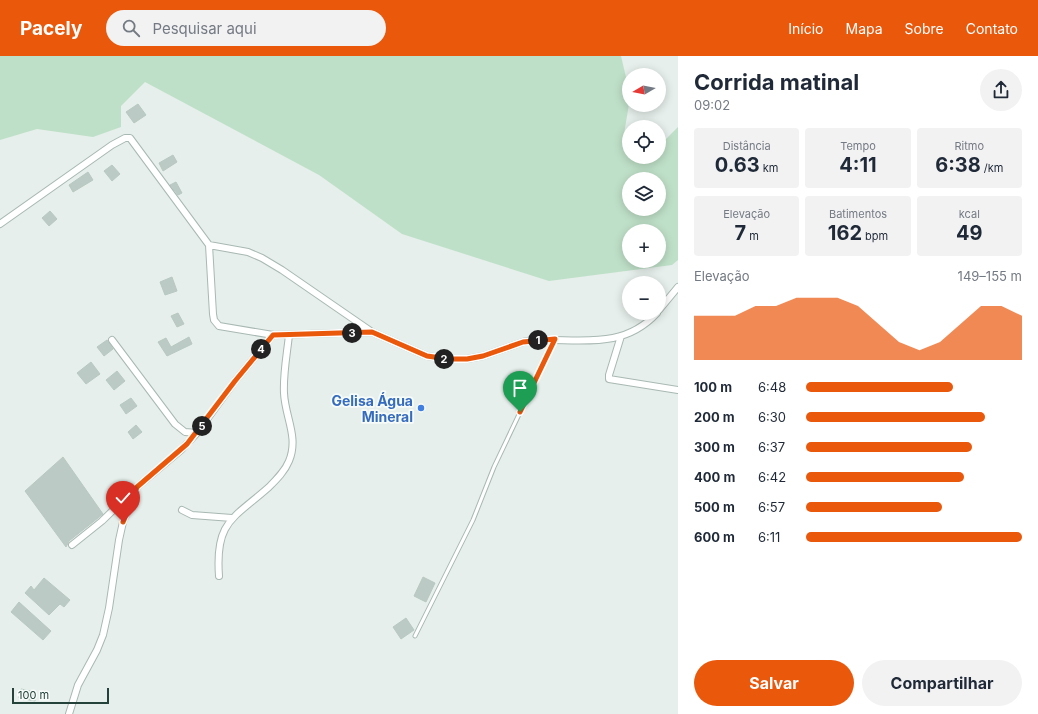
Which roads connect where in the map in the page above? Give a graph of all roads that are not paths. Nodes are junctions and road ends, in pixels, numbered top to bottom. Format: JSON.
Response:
{"nodes":[{"id":1,"x":0,"y":224,"type":"edge"},
{"id":2,"x":209,"y":245,"type":"junction"},
{"id":3,"x":678,"y":287,"type":"edge"},
{"id":4,"x":666,"y":302,"type":"edge"},
{"id":5,"x":650,"y":320,"type":"edge"},
{"id":6,"x":372,"y":332,"type":"junction"},
{"id":7,"x":273,"y":335,"type":"junction"},
{"id":8,"x":289,"y":335,"type":"junction"},
{"id":9,"x":621,"y":336,"type":"junction"},
{"id":10,"x":555,"y":339,"type":"junction"},
{"id":11,"x":112,"y":340,"type":"dead end"},
{"id":12,"x":678,"y":390,"type":"edge"},
{"id":13,"x":197,"y":433,"type":"junction"},
{"id":14,"x":137,"y":487,"type":"junction"},
{"id":15,"x":182,"y":510,"type":"dead end"},
{"id":16,"x":232,"y":518,"type":"junction"},
{"id":17,"x":72,"y":545,"type":"dead end"},
{"id":18,"x":219,"y":576,"type":"dead end"},
{"id":19,"x":415,"y":636,"type":"dead end"},
{"id":20,"x":69,"y":714,"type":"edge"}],
"edges":[{"from":1,"to":2,"type":"street"},
{"from":2,"to":6,"type":"street"},
{"from":2,"to":7,"type":"street"},
{"from":3,"to":4,"type":"street"},
{"from":5,"to":9,"type":"street"},
{"from":6,"to":8,"type":"street"},
{"from":6,"to":10,"type":"street"},
{"from":7,"to":8,"type":"street"},
{"from":7,"to":13,"type":"street"},
{"from":8,"to":16,"type":"street"},
{"from":9,"to":10,"type":"street"},
{"from":9,"to":12,"type":"street"},
{"from":10,"to":19,"type":"lane"},
{"from":11,"to":13,"type":"street"},
{"from":13,"to":14,"type":"street"},
{"from":14,"to":17,"type":"street"},
{"from":14,"to":20,"type":"street"},
{"from":15,"to":16,"type":"street"},
{"from":16,"to":18,"type":"street"}]}
